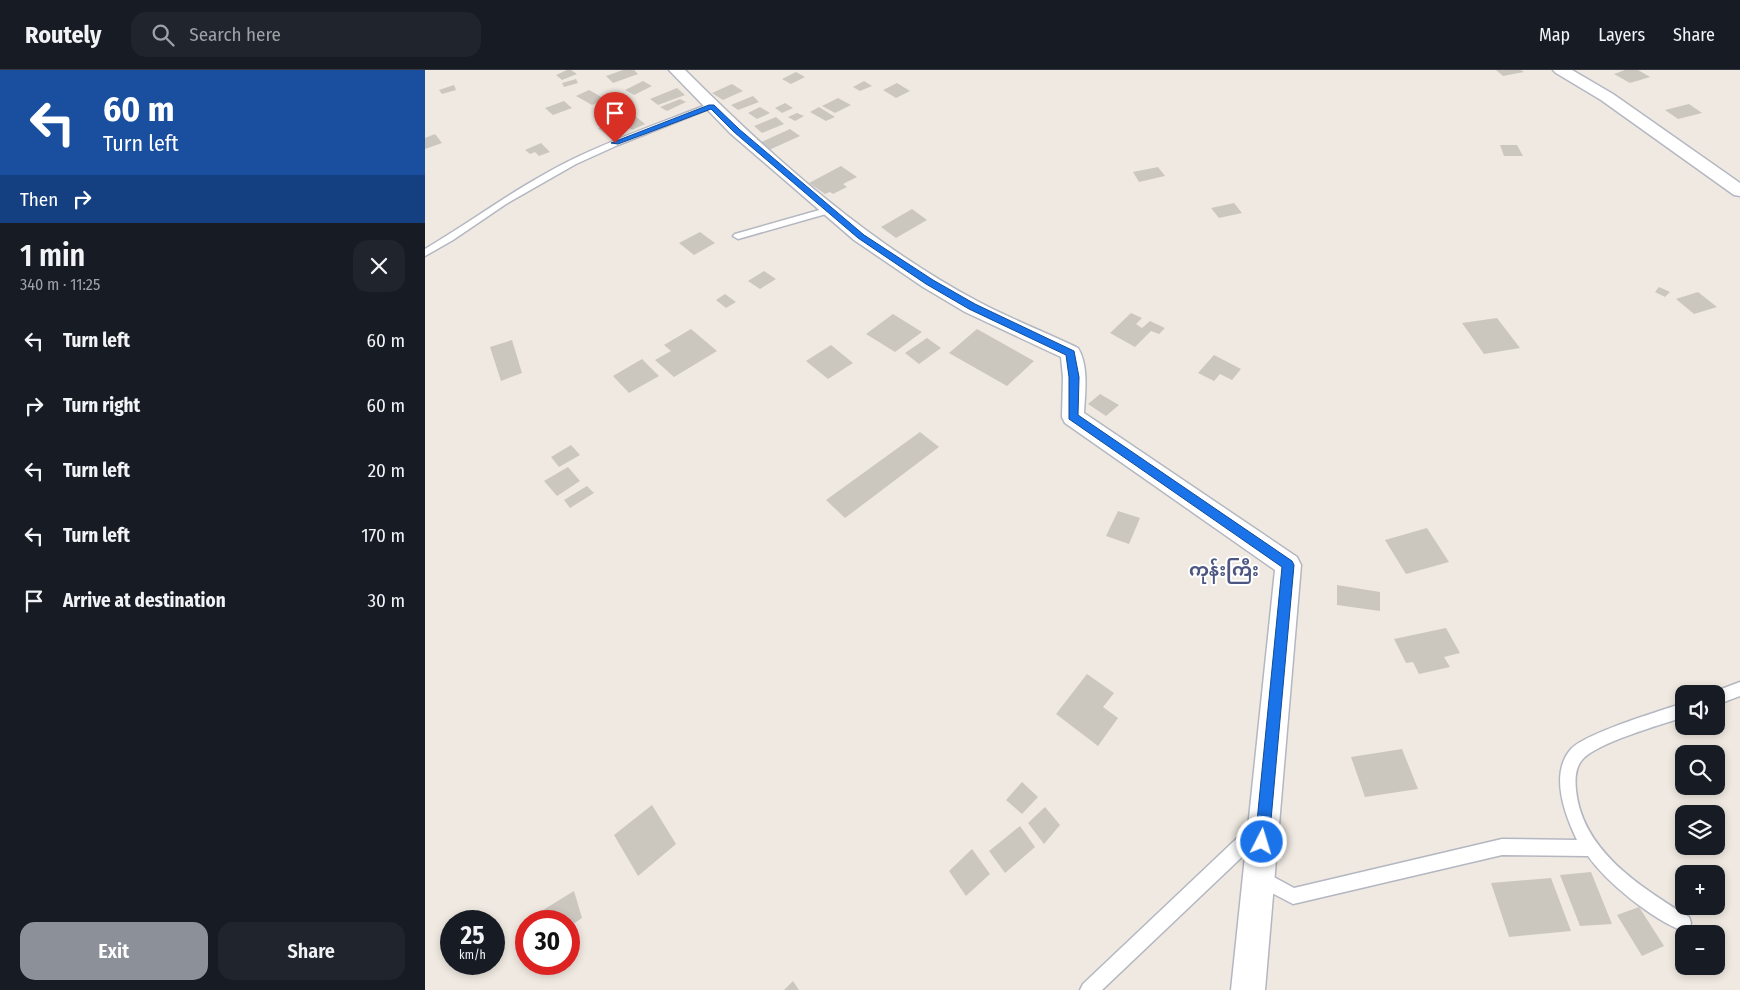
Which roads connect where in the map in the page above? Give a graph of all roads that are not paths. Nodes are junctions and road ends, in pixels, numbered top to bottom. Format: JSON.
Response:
{"nodes":[{"id":1,"x":677,"y":70,"type":"edge"},
{"id":2,"x":1561,"y":70,"type":"edge"},
{"id":3,"x":712,"y":106,"type":"junction"},
{"id":4,"x":1740,"y":191,"type":"edge"},
{"id":5,"x":831,"y":210,"type":"junction"},
{"id":6,"x":738,"y":236,"type":"dead end"},
{"id":7,"x":425,"y":253,"type":"edge"},
{"id":8,"x":1740,"y":689,"type":"edge"},
{"id":9,"x":1725,"y":695,"type":"edge"},
{"id":10,"x":1675,"y":713,"type":"edge"},
{"id":11,"x":1264,"y":825,"type":"junction"},
{"id":12,"x":1591,"y":848,"type":"junction"},
{"id":13,"x":1259,"y":877,"type":"junction"},
{"id":14,"x":1683,"y":923,"type":"dead end"},
{"id":15,"x":1089,"y":990,"type":"edge"},
{"id":16,"x":1248,"y":990,"type":"edge"}],
"edges":[{"from":1,"to":3,"type":"street"},
{"from":2,"to":4,"type":"street"},
{"from":3,"to":5,"type":"street"},
{"from":3,"to":7,"type":"lane"},
{"from":5,"to":6,"type":"lane"},
{"from":5,"to":11,"type":"street"},
{"from":8,"to":9,"type":"lane"},
{"from":10,"to":12,"type":"lane"},
{"from":11,"to":13,"type":"street"},
{"from":11,"to":15,"type":"lane"},
{"from":12,"to":13,"type":"lane"},
{"from":12,"to":14,"type":"lane"},
{"from":13,"to":16,"type":"street"}]}
